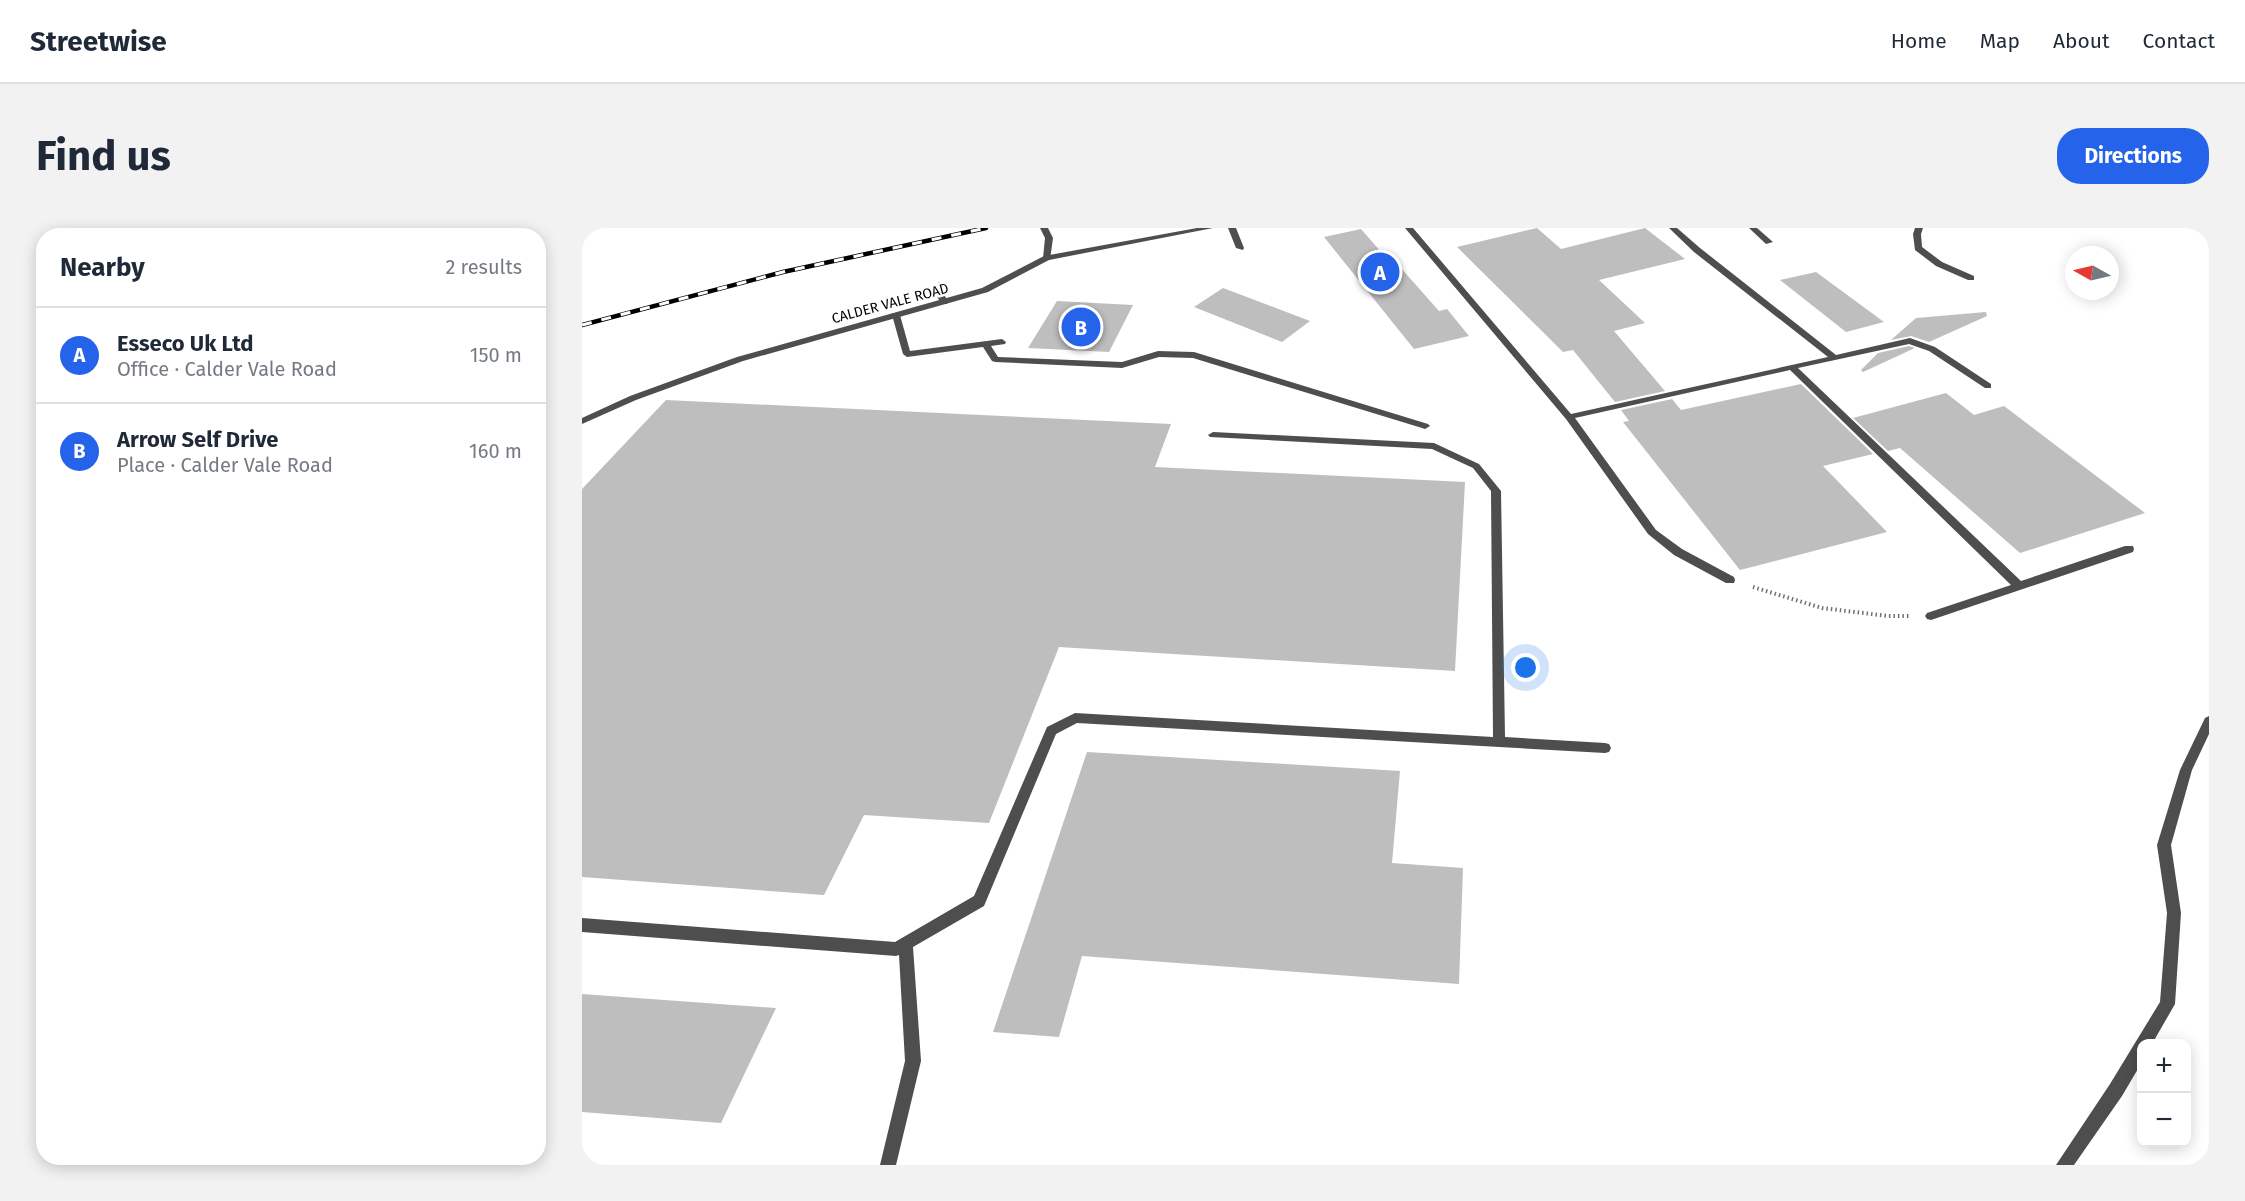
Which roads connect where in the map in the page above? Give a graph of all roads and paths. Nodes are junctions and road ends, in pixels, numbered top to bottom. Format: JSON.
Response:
{"nodes":[{"id":1,"x":1044,"y":228,"type":"edge"},
{"id":2,"x":1209,"y":228,"type":"edge"},
{"id":3,"x":1232,"y":228,"type":"edge"},
{"id":4,"x":1409,"y":228,"type":"edge"},
{"id":5,"x":1673,"y":228,"type":"edge"},
{"id":6,"x":1753,"y":228,"type":"edge"},
{"id":7,"x":1919,"y":228,"type":"edge"},
{"id":8,"x":1769,"y":242,"type":"dead end"},
{"id":9,"x":1240,"y":248,"type":"dead end"},
{"id":10,"x":1047,"y":258,"type":"junction"},
{"id":11,"x":1971,"y":278,"type":"dead end"},
{"id":12,"x":942,"y":284,"type":"dead end"},
{"id":13,"x":944,"y":303,"type":"junction"},
{"id":14,"x":896,"y":315,"type":"junction"},
{"id":15,"x":1002,"y":342,"type":"dead end"},
{"id":16,"x":985,"y":344,"type":"junction"},
{"id":17,"x":1835,"y":358,"type":"junction"},
{"id":18,"x":1793,"y":368,"type":"junction"},
{"id":19,"x":1988,"y":386,"type":"dead end"},
{"id":20,"x":1569,"y":417,"type":"junction"},
{"id":21,"x":582,"y":421,"type":"edge"},
{"id":22,"x":1425,"y":426,"type":"dead end"},
{"id":23,"x":1213,"y":435,"type":"dead end"},
{"id":24,"x":2129,"y":549,"type":"dead end"},
{"id":25,"x":1730,"y":580,"type":"joint"},
{"id":26,"x":2019,"y":586,"type":"junction"},
{"id":27,"x":1931,"y":616,"type":"joint"},
{"id":28,"x":2209,"y":721,"type":"edge"},
{"id":29,"x":1499,"y":742,"type":"junction"},
{"id":30,"x":1605,"y":748,"type":"dead end"},
{"id":31,"x":582,"y":925,"type":"edge"},
{"id":32,"x":906,"y":944,"type":"junction"},
{"id":33,"x":2147,"y":1039,"type":"edge"},
{"id":34,"x":2137,"y":1055,"type":"edge"},
{"id":35,"x":888,"y":1165,"type":"edge"},
{"id":36,"x":2064,"y":1165,"type":"edge"}],
"edges":[{"from":1,"to":10,"type":"street"},
{"from":2,"to":10,"type":"street","name":"CALDER VALE ROAD"},
{"from":3,"to":9,"type":"street"},
{"from":4,"to":20,"type":"street"},
{"from":5,"to":17,"type":"street"},
{"from":6,"to":8,"type":"street"},
{"from":7,"to":11,"type":"street"},
{"from":10,"to":13,"type":"street","name":"CALDER VALE ROAD"},
{"from":12,"to":13,"type":"street"},
{"from":13,"to":14,"type":"street","name":"CALDER VALE ROAD"},
{"from":14,"to":16,"type":"street"},
{"from":14,"to":21,"type":"street","name":"CALDER VALE ROAD"},
{"from":15,"to":16,"type":"street"},
{"from":16,"to":22,"type":"street"},
{"from":17,"to":18,"type":"street"},
{"from":17,"to":19,"type":"street"},
{"from":18,"to":20,"type":"street"},
{"from":18,"to":26,"type":"street"},
{"from":20,"to":25,"type":"street"},
{"from":23,"to":29,"type":"street"},
{"from":24,"to":26,"type":"street"},
{"from":25,"to":27,"type":"path"},
{"from":26,"to":27,"type":"street"},
{"from":28,"to":33,"type":"street"},
{"from":29,"to":30,"type":"street"},
{"from":29,"to":32,"type":"street"},
{"from":31,"to":32,"type":"street"},
{"from":32,"to":35,"type":"street"},
{"from":34,"to":36,"type":"street"}]}
